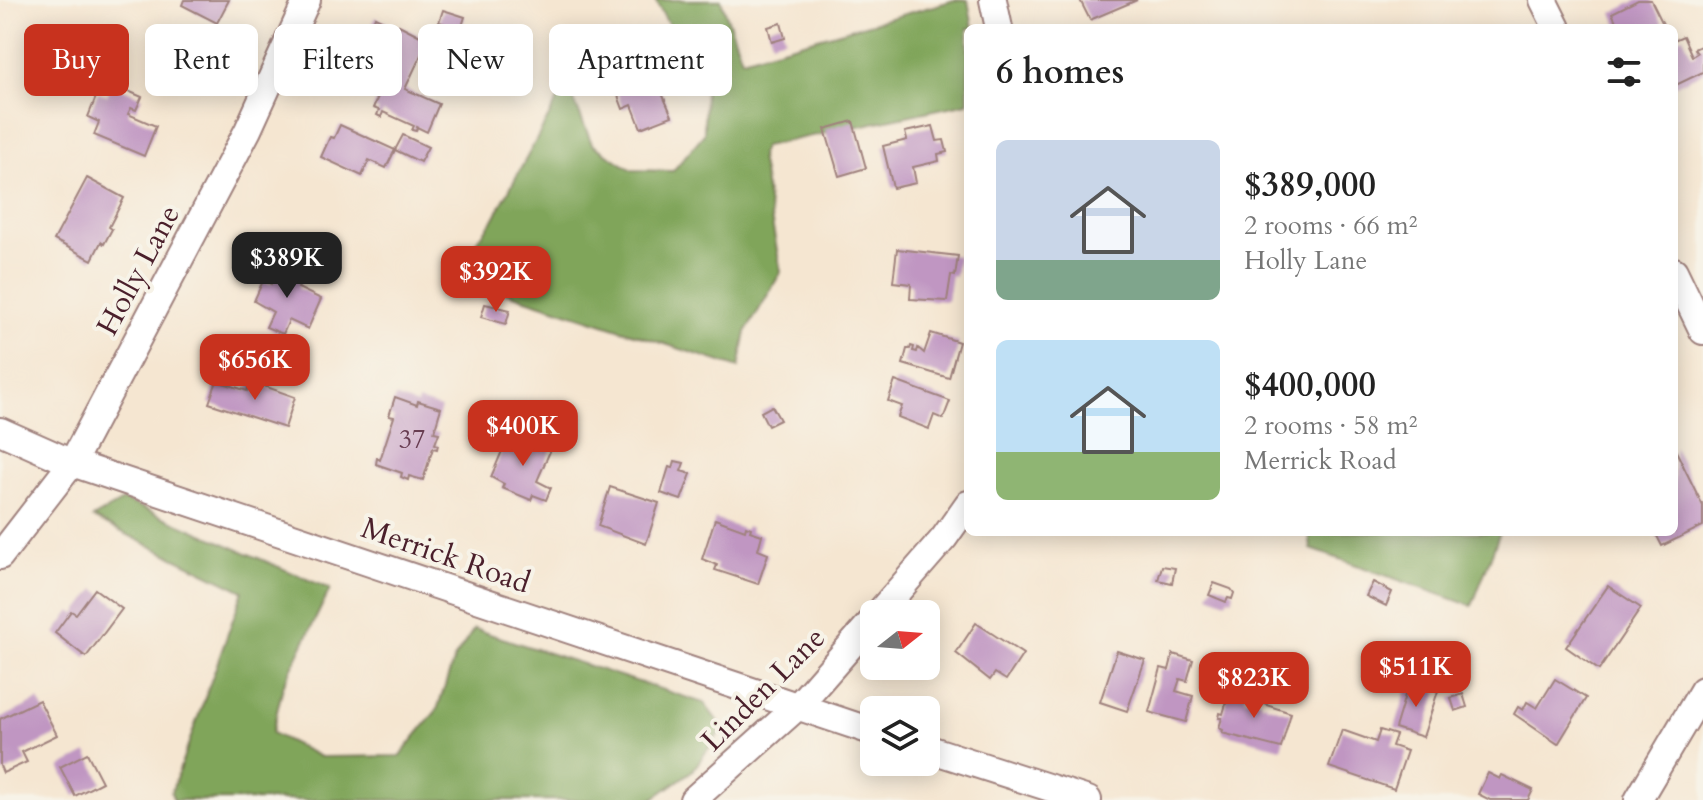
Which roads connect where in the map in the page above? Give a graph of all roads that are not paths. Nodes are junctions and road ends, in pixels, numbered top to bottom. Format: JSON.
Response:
{"nodes":[{"id":1,"x":307,"y":0,"type":"edge"},
{"id":2,"x":993,"y":0,"type":"edge"},
{"id":3,"x":1543,"y":0,"type":"edge"},
{"id":4,"x":998,"y":24,"type":"edge"},
{"id":5,"x":1555,"y":24,"type":"edge"},
{"id":6,"x":1678,"y":279,"type":"edge"},
{"id":7,"x":1703,"y":331,"type":"edge"},
{"id":8,"x":0,"y":431,"type":"edge"},
{"id":9,"x":72,"y":463,"type":"junction"},
{"id":10,"x":964,"y":510,"type":"edge"},
{"id":11,"x":0,"y":556,"type":"edge"},
{"id":12,"x":890,"y":600,"type":"edge"},
{"id":13,"x":860,"y":635,"type":"edge"},
{"id":14,"x":1703,"y":690,"type":"edge"},
{"id":15,"x":797,"y":707,"type":"junction"},
{"id":16,"x":860,"y":727,"type":"edge"},
{"id":17,"x":940,"y":752,"type":"edge"},
{"id":18,"x":693,"y":800,"type":"edge"},
{"id":19,"x":1088,"y":800,"type":"edge"},
{"id":20,"x":1638,"y":800,"type":"edge"}],
"edges":[{"from":1,"to":9,"type":"street","name":"Holly Lane"},
{"from":2,"to":4,"type":"street"},
{"from":3,"to":5,"type":"street"},
{"from":6,"to":7,"type":"street"},
{"from":8,"to":9,"type":"street","name":"Merrick Road"},
{"from":9,"to":11,"type":"street","name":"Holly Lane"},
{"from":9,"to":15,"type":"street","name":"Merrick Road"},
{"from":10,"to":12,"type":"street"},
{"from":13,"to":15,"type":"street","name":"Linden Lane"},
{"from":14,"to":20,"type":"street"},
{"from":15,"to":16,"type":"street","name":"Merrick Road"},
{"from":15,"to":18,"type":"street","name":"Linden Lane"},
{"from":17,"to":19,"type":"street"}]}
